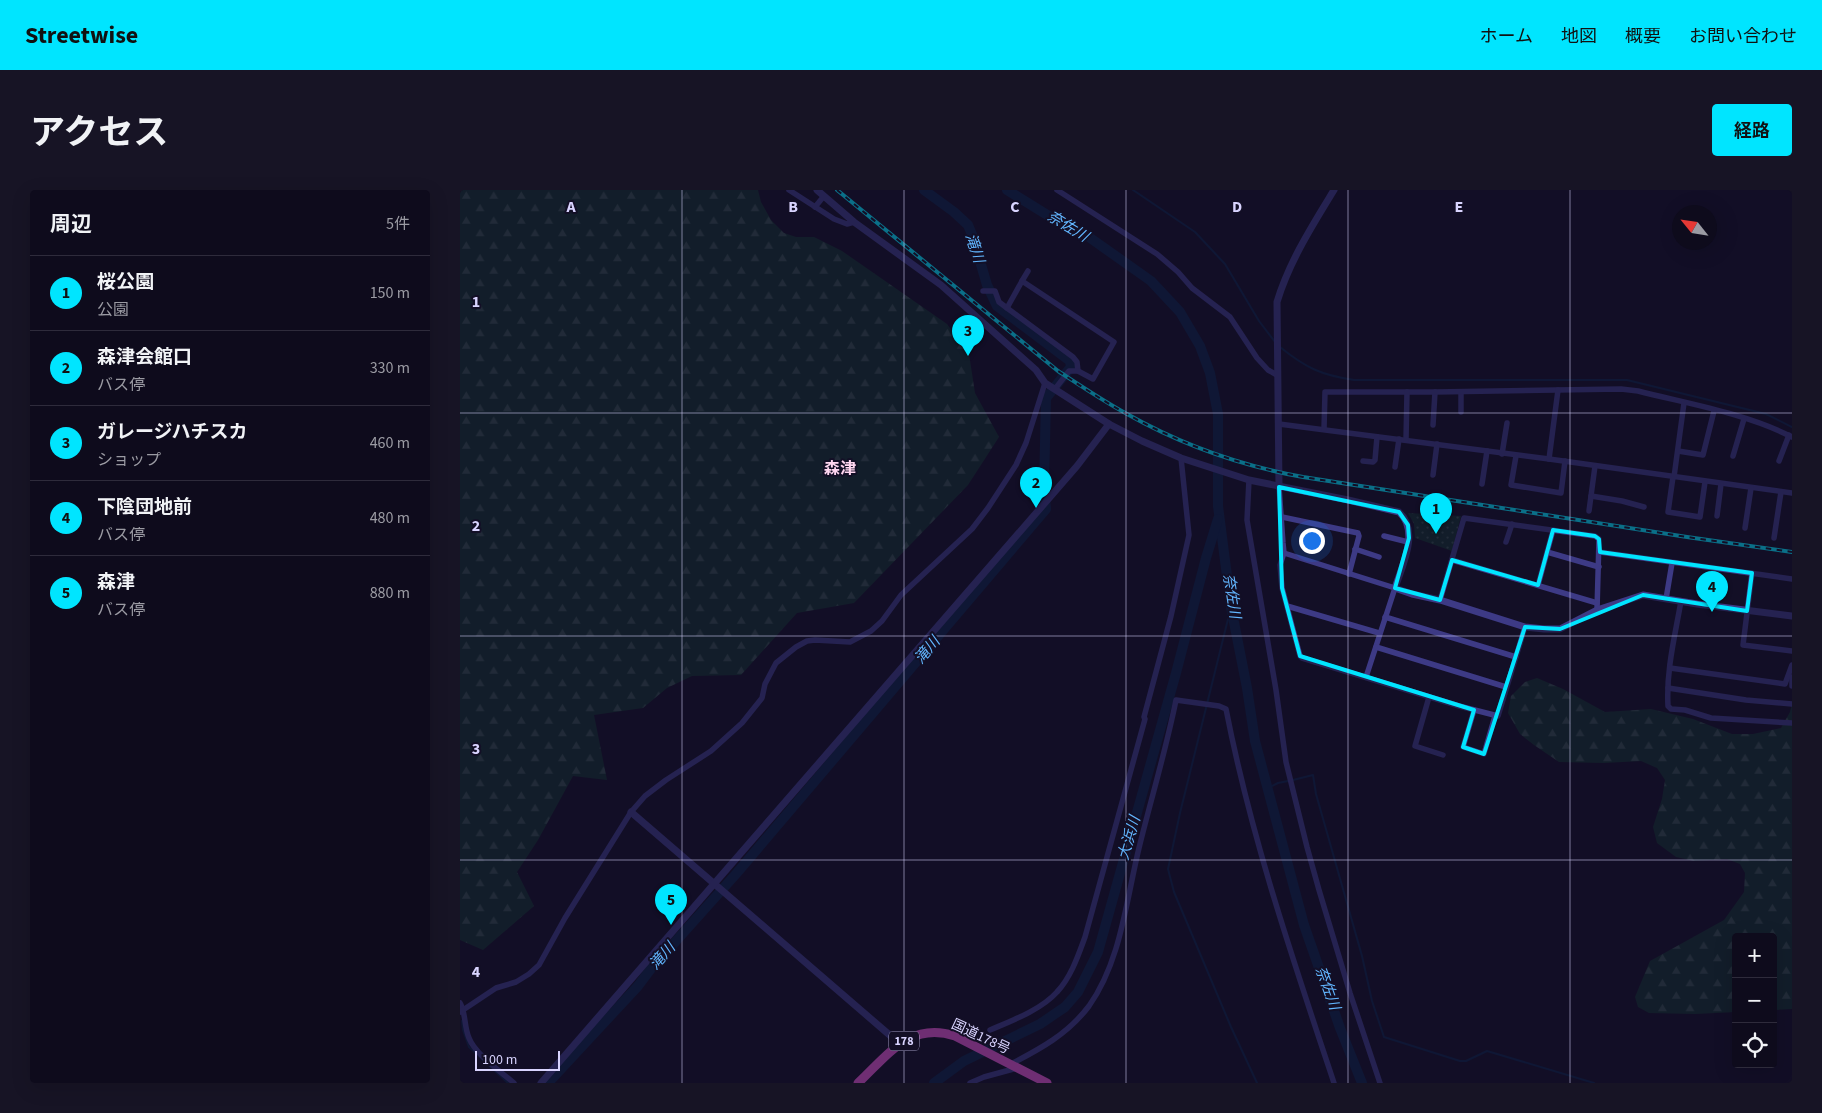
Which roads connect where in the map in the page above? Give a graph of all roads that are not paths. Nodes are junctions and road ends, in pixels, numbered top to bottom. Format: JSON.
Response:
{"nodes":[{"id":1,"x":789,"y":190,"type":"edge"},
{"id":2,"x":817,"y":190,"type":"edge"},
{"id":3,"x":1057,"y":190,"type":"edge"},
{"id":4,"x":1334,"y":190,"type":"edge"},
{"id":5,"x":824,"y":196,"type":"junction"},
{"id":6,"x":815,"y":207,"type":"junction"},
{"id":7,"x":854,"y":222,"type":"junction"},
{"id":8,"x":1028,"y":270,"type":"dead end"},
{"id":9,"x":1022,"y":281,"type":"junction"},
{"id":10,"x":983,"y":291,"type":"dead end"},
{"id":11,"x":1006,"y":308,"type":"junction"},
{"id":12,"x":1078,"y":371,"type":"junction"},
{"id":13,"x":1277,"y":371,"type":"junction"},
{"id":14,"x":1045,"y":383,"type":"junction"},
{"id":15,"x":1055,"y":389,"type":"junction"},
{"id":16,"x":1558,"y":390,"type":"junction"},
{"id":17,"x":1407,"y":392,"type":"junction"},
{"id":18,"x":1435,"y":392,"type":"junction"},
{"id":19,"x":1461,"y":392,"type":"junction"},
{"id":20,"x":1684,"y":403,"type":"junction"},
{"id":21,"x":1714,"y":411,"type":"junction"},
{"id":22,"x":1461,"y":412,"type":"dead end"},
{"id":23,"x":1744,"y":419,"type":"junction"},
{"id":24,"x":1507,"y":423,"type":"dead end"},
{"id":25,"x":1109,"y":424,"type":"junction"},
{"id":26,"x":1278,"y":424,"type":"junction"},
{"id":27,"x":1433,"y":425,"type":"dead end"},
{"id":28,"x":1324,"y":429,"type":"junction"},
{"id":29,"x":1790,"y":436,"type":"edge"},
{"id":30,"x":1377,"y":437,"type":"junction"},
{"id":31,"x":1403,"y":440,"type":"junction"},
{"id":32,"x":1437,"y":444,"type":"junction"},
{"id":33,"x":1487,"y":451,"type":"junction"},
{"id":34,"x":1678,"y":451,"type":"junction"},
{"id":35,"x":1502,"y":454,"type":"junction"},
{"id":36,"x":1516,"y":456,"type":"junction"},
{"id":37,"x":1733,"y":456,"type":"dead end"},
{"id":38,"x":1181,"y":458,"type":"junction"},
{"id":39,"x":1548,"y":459,"type":"junction"},
{"id":40,"x":1363,"y":461,"type":"dead end"},
{"id":41,"x":1779,"y":461,"type":"dead end"},
{"id":42,"x":1565,"y":462,"type":"junction"},
{"id":43,"x":1595,"y":466,"type":"junction"},
{"id":44,"x":1395,"y":467,"type":"dead end"},
{"id":45,"x":1433,"y":476,"type":"dead end"},
{"id":46,"x":1674,"y":477,"type":"junction"},
{"id":47,"x":1249,"y":480,"type":"junction"},
{"id":48,"x":1705,"y":482,"type":"junction"},
{"id":49,"x":1482,"y":484,"type":"dead end"},
{"id":50,"x":1721,"y":484,"type":"junction"},
{"id":51,"x":1278,"y":487,"type":"junction"},
{"id":52,"x":1750,"y":488,"type":"junction"},
{"id":53,"x":1781,"y":492,"type":"junction"},
{"id":54,"x":1792,"y":494,"type":"edge"},
{"id":55,"x":1591,"y":496,"type":"junction"},
{"id":56,"x":1644,"y":507,"type":"dead end"},
{"id":57,"x":1589,"y":511,"type":"dead end"},
{"id":58,"x":1717,"y":516,"type":"dead end"},
{"id":59,"x":1282,"y":517,"type":"junction"},
{"id":60,"x":1512,"y":524,"type":"junction"},
{"id":61,"x":1745,"y":528,"type":"dead end"},
{"id":62,"x":1553,"y":530,"type":"junction"},
{"id":63,"x":1384,"y":536,"type":"dead end"},
{"id":64,"x":1774,"y":538,"type":"dead end"},
{"id":65,"x":1408,"y":542,"type":"junction"},
{"id":66,"x":1506,"y":542,"type":"dead end"},
{"id":67,"x":1355,"y":550,"type":"junction"},
{"id":68,"x":1547,"y":552,"type":"junction"},
{"id":69,"x":1600,"y":552,"type":"junction"},
{"id":70,"x":1284,"y":553,"type":"junction"},
{"id":71,"x":1379,"y":556,"type":"dead end"},
{"id":72,"x":1452,"y":560,"type":"junction"},
{"id":73,"x":1672,"y":563,"type":"junction"},
{"id":74,"x":1599,"y":567,"type":"junction"},
{"id":75,"x":1349,"y":574,"type":"junction"},
{"id":76,"x":1752,"y":574,"type":"junction"},
{"id":77,"x":1792,"y":579,"type":"edge"},
{"id":78,"x":1538,"y":585,"type":"junction"},
{"id":79,"x":1394,"y":588,"type":"junction"},
{"id":80,"x":1666,"y":599,"type":"junction"},
{"id":81,"x":1440,"y":600,"type":"junction"},
{"id":82,"x":1682,"y":601,"type":"junction"},
{"id":83,"x":1287,"y":606,"type":"junction"},
{"id":84,"x":1597,"y":606,"type":"junction"},
{"id":85,"x":1747,"y":611,"type":"junction"},
{"id":86,"x":1792,"y":616,"type":"edge"},
{"id":87,"x":1385,"y":618,"type":"junction"},
{"id":88,"x":1525,"y":627,"type":"junction"},
{"id":89,"x":1379,"y":633,"type":"junction"},
{"id":90,"x":1376,"y":647,"type":"junction"},
{"id":91,"x":1792,"y":651,"type":"edge"},
{"id":92,"x":1516,"y":657,"type":"junction"},
{"id":93,"x":1792,"y":665,"type":"edge"},
{"id":94,"x":1670,"y":668,"type":"junction"},
{"id":95,"x":1366,"y":677,"type":"junction"},
{"id":96,"x":1792,"y":677,"type":"edge"},
{"id":97,"x":1792,"y":686,"type":"edge"},
{"id":98,"x":1506,"y":687,"type":"junction"},
{"id":99,"x":1668,"y":688,"type":"junction"},
{"id":100,"x":1429,"y":697,"type":"junction"},
{"id":101,"x":1792,"y":704,"type":"edge"},
{"id":102,"x":1474,"y":710,"type":"junction"},
{"id":103,"x":1495,"y":716,"type":"junction"},
{"id":104,"x":1792,"y":723,"type":"edge"},
{"id":105,"x":1444,"y":755,"type":"dead end"},
{"id":106,"x":631,"y":812,"type":"junction"},
{"id":107,"x":715,"y":885,"type":"junction"},
{"id":108,"x":460,"y":1003,"type":"edge"},
{"id":109,"x":462,"y":1011,"type":"edge"},
{"id":110,"x":990,"y":1030,"type":"dead end"},
{"id":111,"x":900,"y":1044,"type":"junction"},
{"id":112,"x":1010,"y":1064,"type":"junction"},
{"id":113,"x":514,"y":1083,"type":"edge"},
{"id":114,"x":541,"y":1083,"type":"edge"},
{"id":115,"x":858,"y":1083,"type":"edge"},
{"id":116,"x":970,"y":1083,"type":"edge"},
{"id":117,"x":1047,"y":1083,"type":"edge"},
{"id":118,"x":1334,"y":1083,"type":"edge"},
{"id":119,"x":1380,"y":1083,"type":"edge"}],
"edges":[{"from":1,"to":6,"type":"street"},
{"from":2,"to":5,"type":"street"},
{"from":3,"to":13,"type":"street"},
{"from":4,"to":13,"type":"street"},
{"from":5,"to":6,"type":"street"},
{"from":5,"to":7,"type":"street"},
{"from":6,"to":7,"type":"street"},
{"from":7,"to":14,"type":"street"},
{"from":8,"to":9,"type":"street"},
{"from":9,"to":11,"type":"street"},
{"from":9,"to":12,"type":"street"},
{"from":10,"to":11,"type":"street"},
{"from":11,"to":12,"type":"street"},
{"from":12,"to":15,"type":"street"},
{"from":13,"to":26,"type":"street"},
{"from":14,"to":15,"type":"street"},
{"from":14,"to":106,"type":"street"},
{"from":15,"to":25,"type":"street"},
{"from":16,"to":19,"type":"street"},
{"from":16,"to":20,"type":"street"},
{"from":16,"to":39,"type":"street"},
{"from":17,"to":18,"type":"street"},
{"from":17,"to":28,"type":"street"},
{"from":17,"to":31,"type":"street"},
{"from":18,"to":19,"type":"street"},
{"from":18,"to":27,"type":"street"},
{"from":19,"to":22,"type":"street"},
{"from":20,"to":21,"type":"street"},
{"from":20,"to":34,"type":"street"},
{"from":21,"to":23,"type":"street"},
{"from":21,"to":34,"type":"street"},
{"from":23,"to":29,"type":"street"},
{"from":23,"to":37,"type":"street"},
{"from":24,"to":35,"type":"street"},
{"from":25,"to":38,"type":"street"},
{"from":25,"to":107,"type":"street"},
{"from":26,"to":28,"type":"street"},
{"from":26,"to":51,"type":"street"},
{"from":28,"to":30,"type":"street"},
{"from":29,"to":41,"type":"street"},
{"from":30,"to":31,"type":"street"},
{"from":30,"to":40,"type":"street"},
{"from":31,"to":32,"type":"street"},
{"from":31,"to":44,"type":"street"},
{"from":32,"to":33,"type":"street"},
{"from":32,"to":45,"type":"street"},
{"from":33,"to":35,"type":"street"},
{"from":33,"to":49,"type":"street"},
{"from":34,"to":46,"type":"street"},
{"from":35,"to":36,"type":"street"},
{"from":36,"to":39,"type":"street"},
{"from":36,"to":42,"type":"street"},
{"from":38,"to":47,"type":"street"},
{"from":38,"to":110,"type":"street"},
{"from":39,"to":42,"type":"street"},
{"from":42,"to":43,"type":"street"},
{"from":43,"to":46,"type":"street"},
{"from":43,"to":55,"type":"street"},
{"from":46,"to":48,"type":"street"},
{"from":46,"to":48,"type":"street"},
{"from":47,"to":51,"type":"street"},
{"from":47,"to":119,"type":"street"},
{"from":48,"to":50,"type":"street"},
{"from":50,"to":52,"type":"street"},
{"from":50,"to":58,"type":"street"},
{"from":51,"to":59,"type":"street"},
{"from":51,"to":65,"type":"street"},
{"from":52,"to":53,"type":"street"},
{"from":52,"to":61,"type":"street"},
{"from":53,"to":54,"type":"street"},
{"from":53,"to":64,"type":"street"},
{"from":55,"to":56,"type":"street"},
{"from":55,"to":57,"type":"street"},
{"from":59,"to":67,"type":"street"},
{"from":59,"to":70,"type":"street"},
{"from":60,"to":62,"type":"street"},
{"from":60,"to":66,"type":"street"},
{"from":60,"to":72,"type":"street"},
{"from":62,"to":68,"type":"street"},
{"from":62,"to":69,"type":"street"},
{"from":63,"to":65,"type":"street"},
{"from":65,"to":79,"type":"street"},
{"from":67,"to":71,"type":"street"},
{"from":67,"to":75,"type":"street"},
{"from":68,"to":74,"type":"street"},
{"from":68,"to":78,"type":"street"},
{"from":69,"to":73,"type":"street"},
{"from":69,"to":74,"type":"street"},
{"from":70,"to":75,"type":"street"},
{"from":70,"to":83,"type":"street"},
{"from":72,"to":78,"type":"street"},
{"from":72,"to":81,"type":"street"},
{"from":73,"to":76,"type":"street"},
{"from":73,"to":80,"type":"street"},
{"from":74,"to":84,"type":"street"},
{"from":75,"to":79,"type":"street"},
{"from":76,"to":77,"type":"street"},
{"from":76,"to":85,"type":"street"},
{"from":78,"to":84,"type":"street"},
{"from":79,"to":81,"type":"street"},
{"from":79,"to":87,"type":"street"},
{"from":80,"to":82,"type":"street"},
{"from":80,"to":84,"type":"street"},
{"from":81,"to":88,"type":"street"},
{"from":82,"to":85,"type":"street"},
{"from":82,"to":94,"type":"street"},
{"from":83,"to":89,"type":"street"},
{"from":83,"to":95,"type":"street"},
{"from":84,"to":88,"type":"street"},
{"from":85,"to":86,"type":"street"},
{"from":85,"to":91,"type":"street"},
{"from":87,"to":89,"type":"street"},
{"from":87,"to":92,"type":"street"},
{"from":88,"to":92,"type":"street"},
{"from":89,"to":90,"type":"street"},
{"from":90,"to":95,"type":"street"},
{"from":90,"to":98,"type":"street"},
{"from":92,"to":98,"type":"street"},
{"from":93,"to":94,"type":"street"},
{"from":94,"to":99,"type":"street"},
{"from":95,"to":100,"type":"street"},
{"from":96,"to":97,"type":"street"},
{"from":98,"to":103,"type":"street"},
{"from":99,"to":101,"type":"street"},
{"from":99,"to":104,"type":"street"},
{"from":100,"to":102,"type":"street"},
{"from":100,"to":105,"type":"street"},
{"from":102,"to":103,"type":"street"},
{"from":102,"to":103,"type":"street"},
{"from":106,"to":107,"type":"street"},
{"from":106,"to":109,"type":"street"},
{"from":107,"to":111,"type":"street"},
{"from":107,"to":114,"type":"street"},
{"from":108,"to":109,"type":"street"},
{"from":109,"to":113,"type":"street"},
{"from":111,"to":112,"type":"highway","name":"国道178号","number":"178"},
{"from":111,"to":115,"type":"highway","name":"国道178号","number":"178"},
{"from":112,"to":116,"type":"street"},
{"from":112,"to":117,"type":"highway","name":"国道178号","number":"178"},
{"from":112,"to":118,"type":"street"}]}
